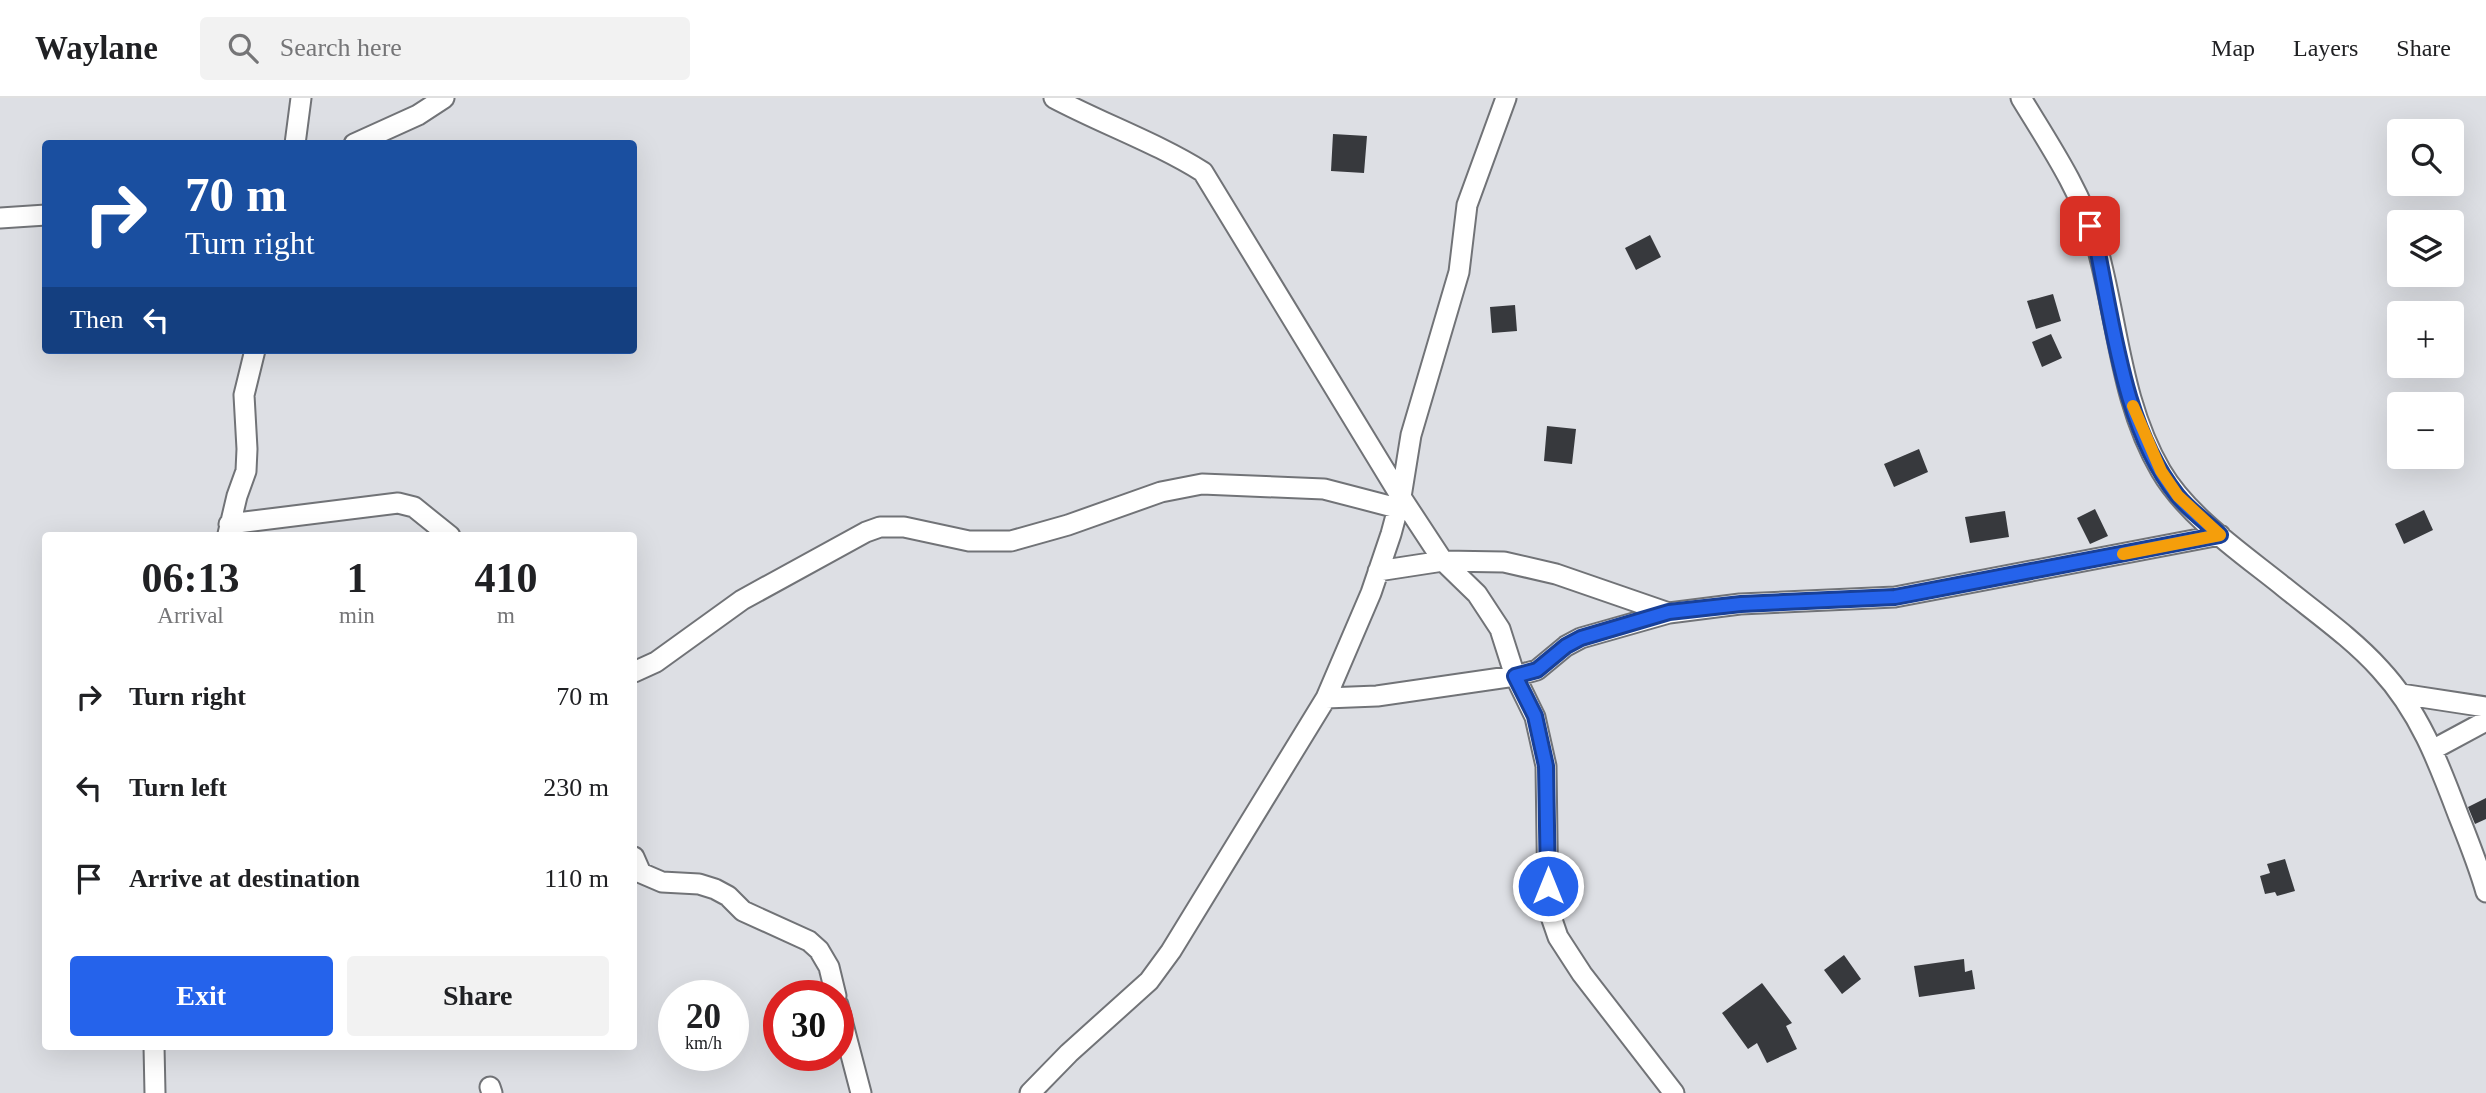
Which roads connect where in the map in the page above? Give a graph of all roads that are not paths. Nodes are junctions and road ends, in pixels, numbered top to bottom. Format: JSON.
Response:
{"nodes":[{"id":1,"x":301,"y":98,"type":"edge"},
{"id":2,"x":444,"y":98,"type":"edge"},
{"id":3,"x":1054,"y":98,"type":"edge"},
{"id":4,"x":1506,"y":98,"type":"edge"},
{"id":5,"x":2021,"y":98,"type":"edge"},
{"id":6,"x":296,"y":140,"type":"edge"},
{"id":7,"x":363,"y":140,"type":"edge"},
{"id":8,"x":42,"y":215,"type":"edge"},
{"id":9,"x":0,"y":218,"type":"edge"},
{"id":10,"x":254,"y":354,"type":"edge"},
{"id":11,"x":1399,"y":503,"type":"junction"},
{"id":12,"x":228,"y":530,"type":"edge"},
{"id":13,"x":445,"y":532,"type":"edge"},
{"id":14,"x":2220,"y":535,"type":"junction"},
{"id":15,"x":1443,"y":561,"type":"junction"},
{"id":16,"x":1378,"y":571,"type":"junction"},
{"id":17,"x":1669,"y":612,"type":"junction"},
{"id":18,"x":637,"y":671,"type":"edge"},
{"id":19,"x":1515,"y":676,"type":"junction"},
{"id":20,"x":2401,"y":695,"type":"junction"},
{"id":21,"x":1326,"y":698,"type":"junction"},
{"id":22,"x":2486,"y":707,"type":"edge"},
{"id":23,"x":2486,"y":721,"type":"edge"},
{"id":24,"x":2434,"y":749,"type":"junction"},
{"id":25,"x":637,"y":864,"type":"edge"},
{"id":26,"x":2486,"y":892,"type":"edge"},
{"id":27,"x":832,"y":980,"type":"edge"},
{"id":28,"x":154,"y":1050,"type":"edge"},
{"id":29,"x":854,"y":1066,"type":"edge"},
{"id":30,"x":155,"y":1093,"type":"edge"},
{"id":31,"x":861,"y":1093,"type":"edge"},
{"id":32,"x":1030,"y":1093,"type":"edge"},
{"id":33,"x":1674,"y":1093,"type":"edge"}],
"edges":[{"from":1,"to":6,"type":"street"},
{"from":2,"to":7,"type":"street"},
{"from":3,"to":11,"type":"street"},
{"from":4,"to":11,"type":"street"},
{"from":5,"to":14,"type":"street"},
{"from":8,"to":9,"type":"street"},
{"from":10,"to":12,"type":"street"},
{"from":11,"to":15,"type":"street"},
{"from":11,"to":16,"type":"street"},
{"from":11,"to":18,"type":"street"},
{"from":12,"to":13,"type":"street"},
{"from":14,"to":17,"type":"street"},
{"from":14,"to":20,"type":"street"},
{"from":15,"to":16,"type":"street"},
{"from":15,"to":17,"type":"street"},
{"from":15,"to":19,"type":"street"},
{"from":16,"to":21,"type":"street"},
{"from":17,"to":19,"type":"street"},
{"from":19,"to":21,"type":"street"},
{"from":19,"to":33,"type":"street"},
{"from":20,"to":22,"type":"street"},
{"from":20,"to":24,"type":"street"},
{"from":21,"to":32,"type":"street"},
{"from":23,"to":24,"type":"street"},
{"from":24,"to":26,"type":"street"},
{"from":25,"to":27,"type":"street"},
{"from":28,"to":30,"type":"street"},
{"from":29,"to":31,"type":"street"}]}
